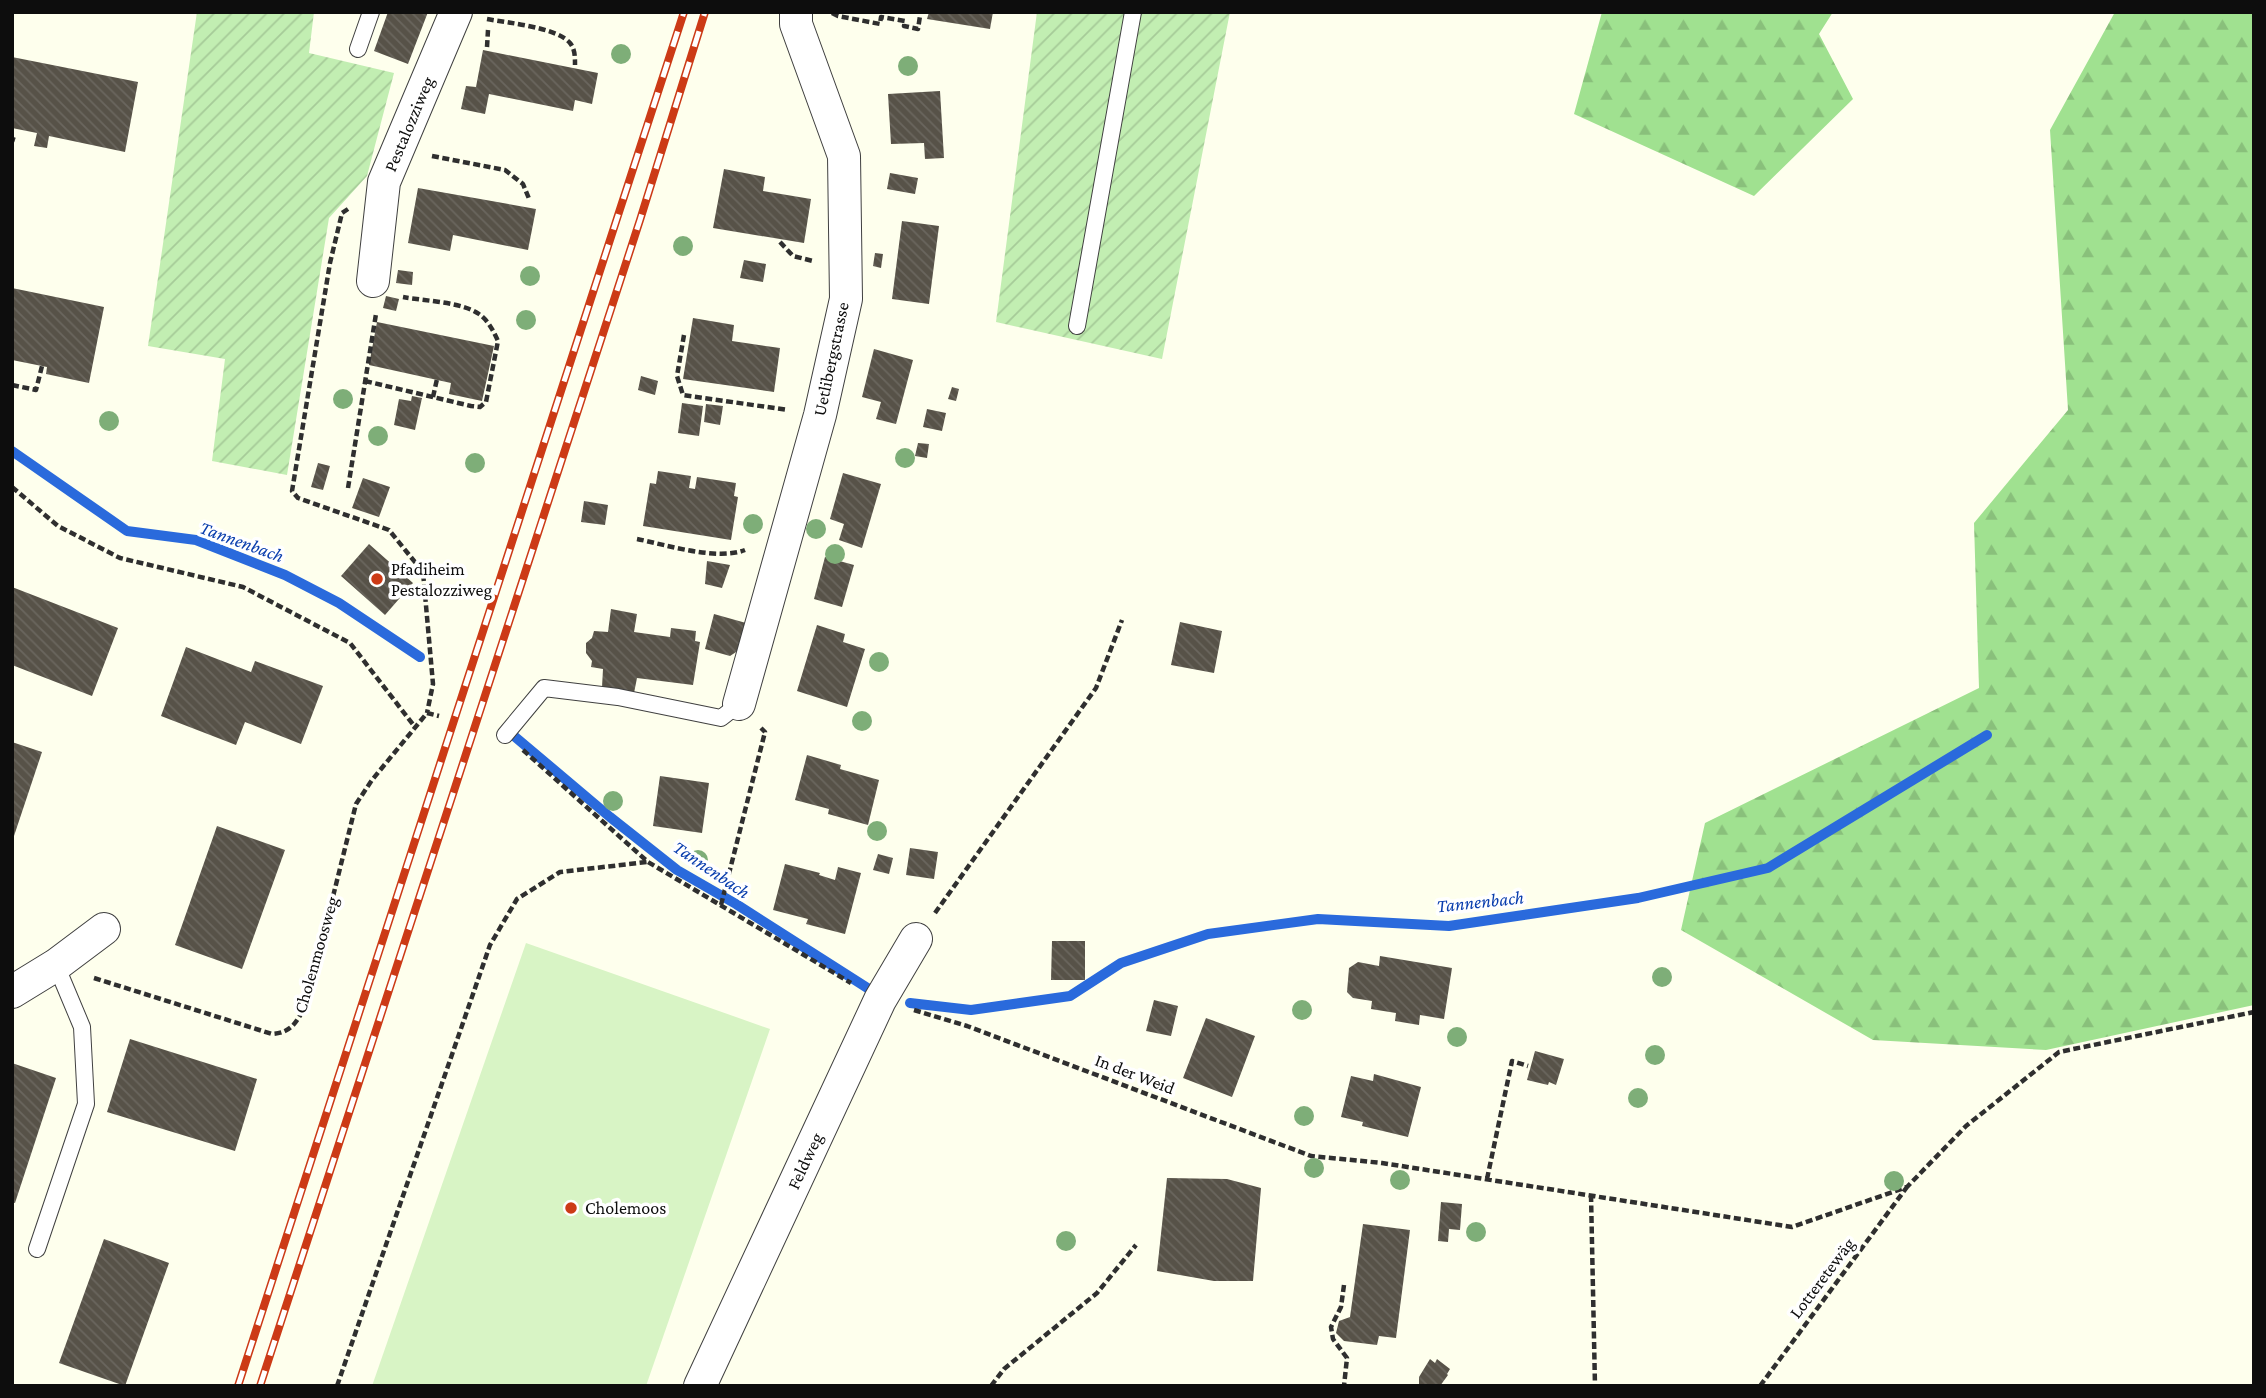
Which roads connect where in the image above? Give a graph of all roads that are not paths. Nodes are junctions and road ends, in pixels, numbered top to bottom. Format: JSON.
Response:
{"nodes":[{"id":1,"x":371,"y":12,"type":"edge"},
{"id":2,"x":796,"y":12,"type":"edge"},
{"id":3,"x":1133,"y":12,"type":"edge"},
{"id":4,"x":467,"y":14,"type":"edge"},
{"id":5,"x":358,"y":49,"type":"dead end"},
{"id":6,"x":376,"y":287,"type":"road end"},
{"id":7,"x":1077,"y":326,"type":"dead end"},
{"id":8,"x":739,"y":704,"type":"joint"},
{"id":9,"x":505,"y":735,"type":"road end"},
{"id":10,"x":104,"y":929,"type":"dead end"},
{"id":11,"x":916,"y":939,"type":"road end"},
{"id":12,"x":56,"y":965,"type":"junction"},
{"id":13,"x":12,"y":992,"type":"edge"},
{"id":14,"x":37,"y":1249,"type":"dead end"},
{"id":15,"x":700,"y":1386,"type":"edge"}],
"edges":[{"from":1,"to":5,"type":"lane"},
{"from":2,"to":8,"type":"street","name":"Uetlibergstrasse"},
{"from":3,"to":7,"type":"lane"},
{"from":4,"to":6,"type":"street","name":"Pestalozziweg"},
{"from":8,"to":9,"type":"lane"},
{"from":10,"to":12,"type":"street"},
{"from":11,"to":15,"type":"street","name":"Feldweg"},
{"from":12,"to":13,"type":"street"},
{"from":12,"to":14,"type":"lane"}]}
